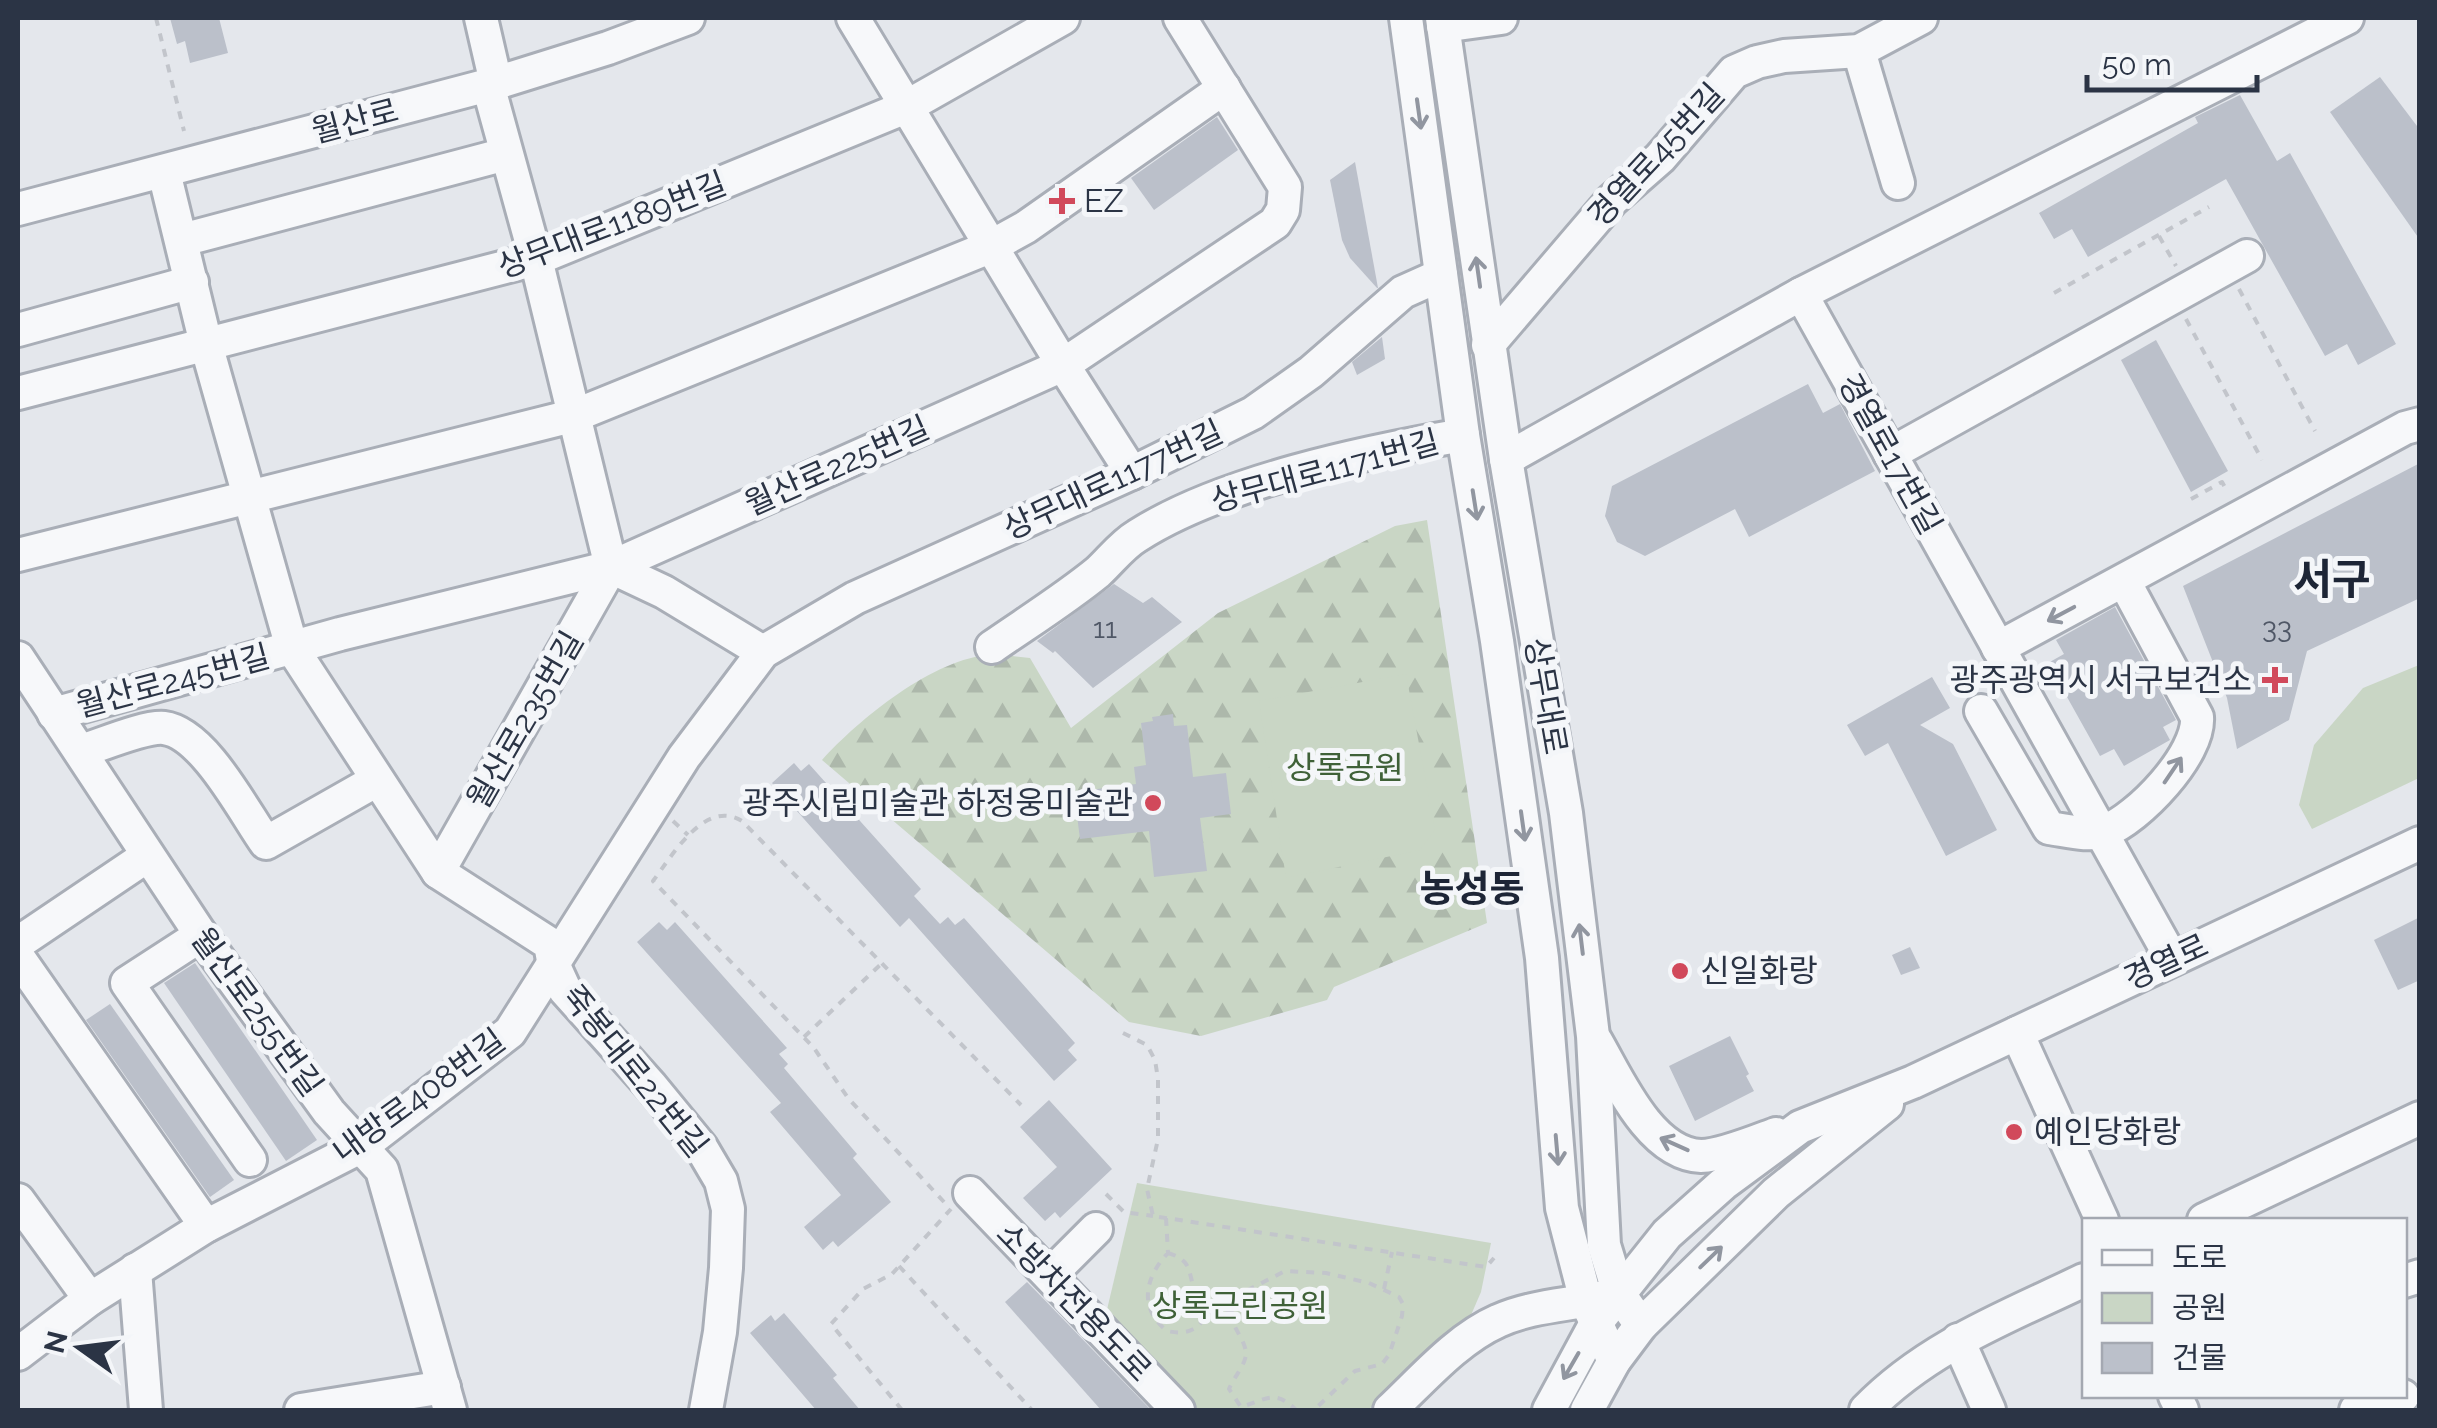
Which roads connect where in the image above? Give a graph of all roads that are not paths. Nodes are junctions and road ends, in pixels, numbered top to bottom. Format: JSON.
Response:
{"nodes":[{"id":1,"x":480,"y":18,"type":"edge"},
{"id":2,"x":688,"y":18,"type":"edge"},
{"id":3,"x":853,"y":18,"type":"edge"},
{"id":4,"x":1063,"y":18,"type":"edge"},
{"id":5,"x":1180,"y":18,"type":"edge"},
{"id":6,"x":1406,"y":18,"type":"edge"},
{"id":7,"x":1502,"y":18,"type":"edge"},
{"id":8,"x":1922,"y":18,"type":"edge"},
{"id":9,"x":2347,"y":18,"type":"edge"},
{"id":10,"x":1442,"y":22,"type":"edge"},
{"id":11,"x":1867,"y":36,"type":"edge"},
{"id":12,"x":492,"y":84,"type":"junction"},
{"id":13,"x":1224,"y":88,"type":"junction"},
{"id":14,"x":906,"y":107,"type":"junction"},
{"id":15,"x":506,"y":154,"type":"junction"},
{"id":16,"x":164,"y":172,"type":"junction"},
{"id":17,"x":1898,"y":183,"type":"dead end"},
{"id":18,"x":18,"y":209,"type":"edge"},
{"id":19,"x":182,"y":240,"type":"junction"},
{"id":20,"x":990,"y":247,"type":"junction"},
{"id":21,"x":536,"y":259,"type":"junction"},
{"id":22,"x":2237,"y":262,"type":"road end"},
{"id":23,"x":1440,"y":275,"type":"junction"},
{"id":24,"x":192,"y":282,"type":"junction"},
{"id":25,"x":1801,"y":294,"type":"junction"},
{"id":26,"x":18,"y":330,"type":"edge"},
{"id":27,"x":206,"y":344,"type":"junction"},
{"id":28,"x":1488,"y":345,"type":"junction"},
{"id":29,"x":1063,"y":366,"type":"junction"},
{"id":30,"x":18,"y":393,"type":"edge"},
{"id":31,"x":576,"y":415,"type":"junction"},
{"id":32,"x":2420,"y":424,"type":"edge"},
{"id":33,"x":1463,"y":434,"type":"junction"},
{"id":34,"x":1890,"y":454,"type":"junction"},
{"id":35,"x":1506,"y":458,"type":"junction"},
{"id":36,"x":1132,"y":473,"type":"junction"},
{"id":37,"x":250,"y":497,"type":"junction"},
{"id":38,"x":18,"y":555,"type":"edge"},
{"id":39,"x":610,"y":568,"type":"junction"},
{"id":40,"x":2124,"y":581,"type":"junction"},
{"id":41,"x":992,"y":647,"type":"dead end"},
{"id":42,"x":292,"y":648,"type":"junction"},
{"id":43,"x":1998,"y":648,"type":"junction"},
{"id":44,"x":763,"y":652,"type":"junction"},
{"id":45,"x":20,"y":669,"type":"edge"},
{"id":46,"x":1981,"y":711,"type":"dead end"},
{"id":47,"x":54,"y":714,"type":"junction"},
{"id":48,"x":81,"y":751,"type":"junction"},
{"id":49,"x":377,"y":780,"type":"junction"},
{"id":50,"x":2101,"y":833,"type":"junction"},
{"id":51,"x":2418,"y":848,"type":"edge"},
{"id":52,"x":148,"y":856,"type":"junction"},
{"id":53,"x":438,"y":872,"type":"junction"},
{"id":54,"x":200,"y":934,"type":"junction"},
{"id":55,"x":18,"y":943,"type":"edge"},
{"id":56,"x":18,"y":956,"type":"edge"},
{"id":57,"x":2172,"y":958,"type":"junction"},
{"id":58,"x":554,"y":966,"type":"junction"},
{"id":59,"x":2017,"y":1033,"type":"junction"},
{"id":60,"x":1593,"y":1036,"type":"junction"},
{"id":61,"x":1913,"y":1082,"type":"junction"},
{"id":62,"x":2420,"y":1118,"type":"edge"},
{"id":63,"x":1800,"y":1127,"type":"junction"},
{"id":64,"x":362,"y":1146,"type":"junction"},
{"id":65,"x":250,"y":1160,"type":"dead end"},
{"id":66,"x":18,"y":1200,"type":"edge"},
{"id":67,"x":960,"y":1201,"type":"road end"},
{"id":68,"x":2253,"y":1210,"type":"edge"},
{"id":69,"x":2101,"y":1218,"type":"edge"},
{"id":70,"x":2214,"y":1218,"type":"edge"},
{"id":71,"x":206,"y":1226,"type":"junction"},
{"id":72,"x":1096,"y":1230,"type":"dead end"},
{"id":73,"x":134,"y":1270,"type":"junction"},
{"id":74,"x":1050,"y":1275,"type":"junction"},
{"id":75,"x":2082,"y":1281,"type":"edge"},
{"id":76,"x":1619,"y":1294,"type":"junction"},
{"id":77,"x":90,"y":1299,"type":"junction"},
{"id":78,"x":1591,"y":1312,"type":"junction"},
{"id":79,"x":1641,"y":1325,"type":"junction"},
{"id":80,"x":1958,"y":1340,"type":"junction"},
{"id":81,"x":18,"y":1354,"type":"edge"},
{"id":82,"x":1614,"y":1361,"type":"junction"},
{"id":83,"x":2394,"y":1398,"type":"edge"},
{"id":84,"x":447,"y":1399,"type":"edge"},
{"id":85,"x":146,"y":1410,"type":"edge"},
{"id":86,"x":301,"y":1410,"type":"edge"},
{"id":87,"x":706,"y":1410,"type":"edge"},
{"id":88,"x":1178,"y":1410,"type":"edge"},
{"id":89,"x":1390,"y":1410,"type":"edge"},
{"id":90,"x":1549,"y":1410,"type":"edge"},
{"id":91,"x":1587,"y":1410,"type":"edge"},
{"id":92,"x":1866,"y":1410,"type":"edge"},
{"id":93,"x":1989,"y":1410,"type":"edge"},
{"id":94,"x":2356,"y":1410,"type":"edge"}],
"edges":[{"from":1,"to":12,"type":"street"},
{"from":2,"to":12,"type":"street","name":"월산로"},
{"from":3,"to":14,"type":"street"},
{"from":4,"to":14,"type":"street","name":"상무대로1189번길"},
{"from":5,"to":13,"type":"street"},
{"from":6,"to":23,"type":"street","name":"상무대로","one_way":true},
{"from":7,"to":10,"type":"street"},
{"from":8,"to":11,"type":"street","name":"경열로45번길"},
{"from":9,"to":25,"type":"street"},
{"from":28,"to":10,"type":"street","name":"상무대로","one_way":true},
{"from":11,"to":17,"type":"street"},
{"from":11,"to":28,"type":"street","name":"경열로45번길"},
{"from":12,"to":15,"type":"street"},
{"from":12,"to":16,"type":"street","name":"월산로"},
{"from":13,"to":20,"type":"street"},
{"from":13,"to":29,"type":"street","name":"월산로225번길"},
{"from":14,"to":20,"type":"street"},
{"from":14,"to":21,"type":"street","name":"상무대로1189번길"},
{"from":15,"to":19,"type":"street"},
{"from":15,"to":21,"type":"street"},
{"from":16,"to":18,"type":"street","name":"월산로"},
{"from":16,"to":19,"type":"street","name":"월산로245번길"},
{"from":19,"to":24,"type":"street","name":"월산로245번길"},
{"from":20,"to":29,"type":"street"},
{"from":20,"to":31,"type":"street"},
{"from":21,"to":27,"type":"street","name":"상무대로1189번길"},
{"from":21,"to":31,"type":"street"},
{"from":22,"to":34,"type":"street"},
{"from":23,"to":33,"type":"street","name":"상무대로"},
{"from":23,"to":36,"type":"street","name":"상무대로1177번길"},
{"from":24,"to":26,"type":"street"},
{"from":24,"to":27,"type":"street","name":"월산로245번길"},
{"from":25,"to":34,"type":"street","name":"경열로17번길"},
{"from":25,"to":35,"type":"street"},
{"from":27,"to":30,"type":"street","name":"상무대로1189번길"},
{"from":27,"to":37,"type":"street","name":"월산로245번길"},
{"from":28,"to":35,"type":"street","name":"상무대로"},
{"from":29,"to":36,"type":"street"},
{"from":29,"to":39,"type":"street","name":"월산로225번길"},
{"from":31,"to":37,"type":"street"},
{"from":31,"to":39,"type":"street"},
{"from":32,"to":40,"type":"street"},
{"from":33,"to":41,"type":"street","name":"상무대로1171번길"},
{"from":33,"to":78,"type":"street","name":"상무대로","one_way":true},
{"from":34,"to":43,"type":"street","name":"경열로17번길"},
{"from":60,"to":35,"type":"street","name":"상무대로","one_way":true},
{"from":36,"to":44,"type":"street","name":"상무대로1177번길"},
{"from":37,"to":38,"type":"street"},
{"from":37,"to":42,"type":"street","name":"월산로245번길"},
{"from":39,"to":42,"type":"street","name":"월산로235번길"},
{"from":39,"to":44,"type":"street"},
{"from":39,"to":53,"type":"street","name":"월산로235번길"},
{"from":40,"to":43,"type":"street","one_way":true},
{"from":50,"to":40,"type":"street","one_way":true},
{"from":42,"to":47,"type":"street","name":"월산로245번길"},
{"from":42,"to":49,"type":"street","name":"월산로245번길"},
{"from":43,"to":50,"type":"street","name":"경열로17번길"},
{"from":44,"to":58,"type":"street","name":"상무대로1177번길"},
{"from":45,"to":47,"type":"street","name":"월산로255번길"},
{"from":46,"to":50,"type":"street"},
{"from":47,"to":48,"type":"street","name":"월산로255번길"},
{"from":48,"to":49,"type":"street","name":"월산로245번길"},
{"from":48,"to":52,"type":"street","name":"월산로255번길"},
{"from":49,"to":53,"type":"street","name":"월산로245번길"},
{"from":50,"to":57,"type":"street","name":"경열로17번길"},
{"from":51,"to":57,"type":"street","name":"경열로"},
{"from":52,"to":54,"type":"street","name":"월산로255번길"},
{"from":52,"to":55,"type":"street"},
{"from":53,"to":58,"type":"street","name":"월산로245번길"},
{"from":54,"to":64,"type":"street","name":"월산로255번길"},
{"from":54,"to":65,"type":"street"},
{"from":56,"to":71,"type":"street"},
{"from":57,"to":59,"type":"street","name":"경열로"},
{"from":58,"to":64,"type":"street","name":"내방로408번길"},
{"from":58,"to":87,"type":"street","name":"죽봉대로22번길"},
{"from":59,"to":61,"type":"street","name":"경열로"},
{"from":59,"to":69,"type":"street"},
{"from":63,"to":60,"type":"street","one_way":true},
{"from":60,"to":76,"type":"street","name":"상무대로"},
{"from":61,"to":63,"type":"street","name":"경열로"},
{"from":79,"to":61,"type":"street","name":"경열로","one_way":true},
{"from":62,"to":68,"type":"street"},
{"from":63,"to":76,"type":"street","name":"경열로"},
{"from":64,"to":71,"type":"street","name":"내방로408번길"},
{"from":64,"to":84,"type":"street","name":"월산로255번길"},
{"from":66,"to":77,"type":"street"},
{"from":67,"to":74,"type":"street","name":"소방차전용도로"},
{"from":68,"to":70,"type":"street"},
{"from":71,"to":73,"type":"street","name":"내방로408번길"},
{"from":72,"to":74,"type":"street"},
{"from":73,"to":77,"type":"street","name":"내방로408번길"},
{"from":73,"to":85,"type":"street"},
{"from":74,"to":88,"type":"street","name":"소방차전용도로"},
{"from":75,"to":80,"type":"street"},
{"from":76,"to":78,"type":"street"},
{"from":76,"to":79,"type":"street","name":"상무대로"},
{"from":77,"to":81,"type":"street","name":"내방로408번길"},
{"from":78,"to":82,"type":"street","name":"상무대로"},
{"from":78,"to":89,"type":"street"},
{"from":78,"to":90,"type":"street","one_way":true},
{"from":79,"to":82,"type":"street"},
{"from":80,"to":92,"type":"street"},
{"from":80,"to":93,"type":"street"},
{"from":82,"to":91,"type":"street"},
{"from":83,"to":94,"type":"street"},
{"from":84,"to":86,"type":"street","name":"월산로255번길"}]}
